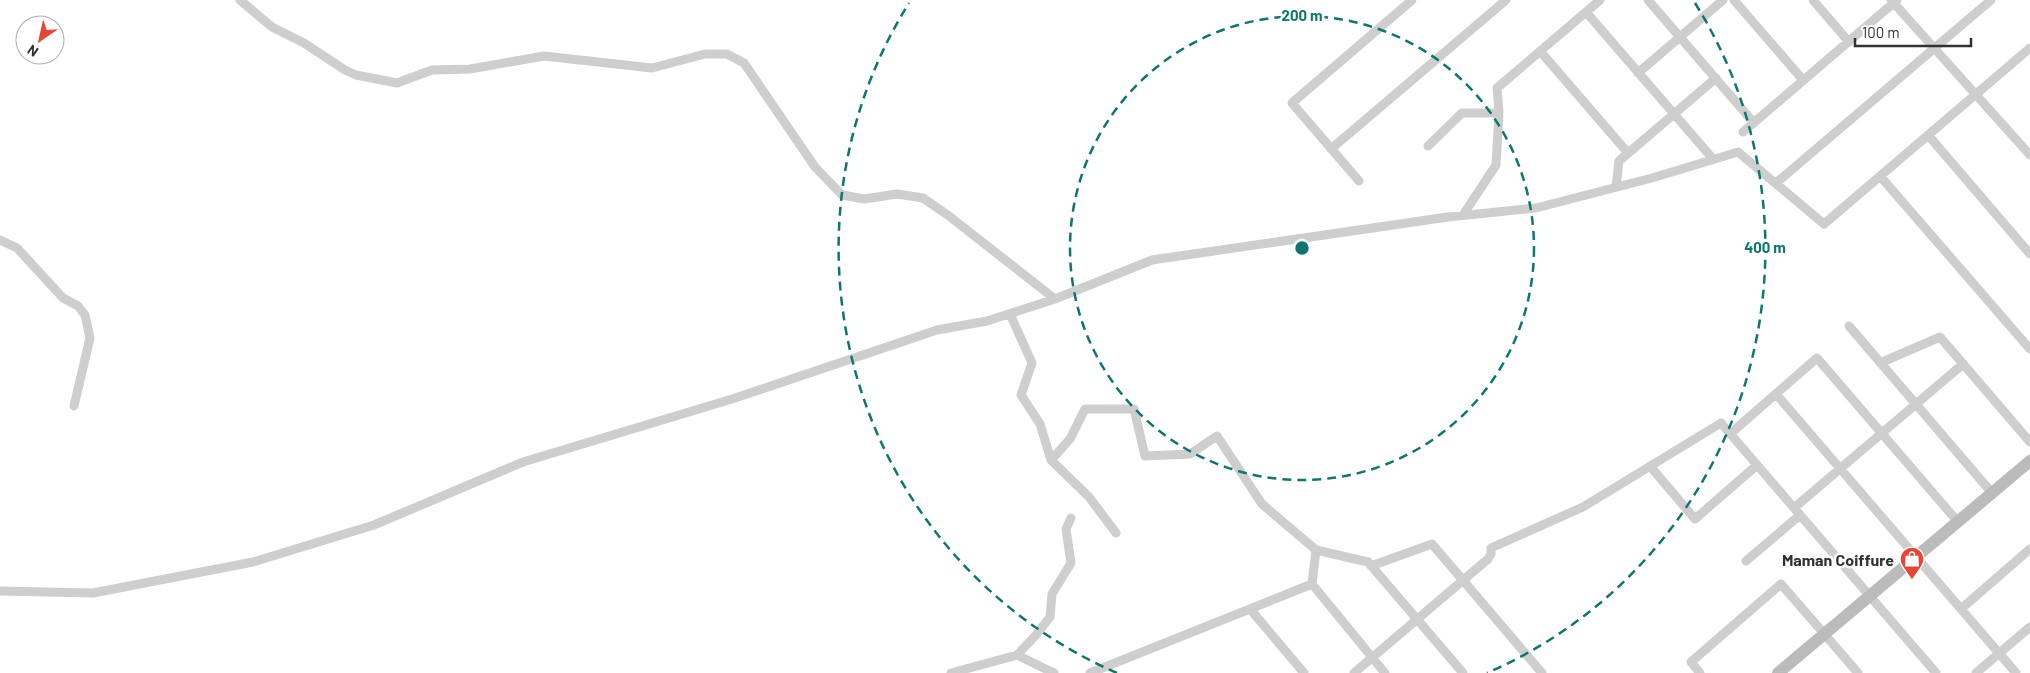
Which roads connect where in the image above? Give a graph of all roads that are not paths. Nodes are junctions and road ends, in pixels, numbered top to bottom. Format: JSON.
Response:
{"nodes":[{"id":1,"x":240,"y":0,"type":"edge"},
{"id":2,"x":1412,"y":0,"type":"edge"},
{"id":3,"x":1506,"y":0,"type":"edge"},
{"id":4,"x":1600,"y":0,"type":"edge"},
{"id":5,"x":1648,"y":0,"type":"edge"},
{"id":6,"x":1723,"y":0,"type":"edge"},
{"id":7,"x":1734,"y":0,"type":"edge"},
{"id":8,"x":1813,"y":0,"type":"edge"},
{"id":9,"x":1991,"y":0,"type":"edge"},
{"id":10,"x":1894,"y":1,"type":"edge"},
{"id":11,"x":1586,"y":12,"type":"junction"},
{"id":12,"x":1680,"y":37,"type":"junction"},
{"id":13,"x":1849,"y":42,"type":"junction"},
{"id":14,"x":2030,"y":48,"type":"edge"},
{"id":15,"x":1933,"y":49,"type":"junction"},
{"id":16,"x":1540,"y":51,"type":"junction"},
{"id":17,"x":1638,"y":73,"type":"junction"},
{"id":18,"x":1716,"y":78,"type":"junction"},
{"id":19,"x":1803,"y":80,"type":"junction"},
{"id":20,"x":1976,"y":94,"type":"junction"},
{"id":21,"x":1499,"y":113,"type":"junction"},
{"id":22,"x":1674,"y":114,"type":"junction"},
{"id":23,"x":1754,"y":123,"type":"junction"},
{"id":24,"x":1743,"y":132,"type":"dead end"},
{"id":25,"x":1928,"y":135,"type":"junction"},
{"id":26,"x":1428,"y":146,"type":"dead end"},
{"id":27,"x":1331,"y":149,"type":"junction"},
{"id":28,"x":1628,"y":153,"type":"junction"},
{"id":29,"x":2030,"y":156,"type":"edge"},
{"id":30,"x":1713,"y":159,"type":"junction"},
{"id":31,"x":1880,"y":176,"type":"junction"},
{"id":32,"x":1359,"y":182,"type":"dead end"},
{"id":33,"x":1776,"y":184,"type":"junction"},
{"id":34,"x":1616,"y":187,"type":"junction"},
{"id":35,"x":1462,"y":215,"type":"junction"},
{"id":36,"x":0,"y":240,"type":"edge"},
{"id":37,"x":2030,"y":254,"type":"edge"},
{"id":38,"x":1054,"y":299,"type":"junction"},
{"id":39,"x":1010,"y":314,"type":"junction"},
{"id":40,"x":1848,"y":326,"type":"dead end"},
{"id":41,"x":2030,"y":349,"type":"edge"},
{"id":42,"x":1880,"y":363,"type":"junction"},
{"id":43,"x":1963,"y":364,"type":"junction"},
{"id":44,"x":1776,"y":394,"type":"junction"},
{"id":45,"x":1916,"y":404,"type":"junction"},
{"id":46,"x":74,"y":406,"type":"dead end"},
{"id":47,"x":1730,"y":434,"type":"junction"},
{"id":48,"x":1882,"y":434,"type":"junction"},
{"id":49,"x":2030,"y":442,"type":"edge"},
{"id":50,"x":1051,"y":460,"type":"junction"},
{"id":51,"x":2030,"y":461,"type":"edge"},
{"id":52,"x":1757,"y":465,"type":"junction"},
{"id":53,"x":1650,"y":466,"type":"junction"},
{"id":54,"x":1840,"y":469,"type":"junction"},
{"id":55,"x":1992,"y":493,"type":"junction"},
{"id":56,"x":1797,"y":512,"type":"junction"},
{"id":57,"x":1071,"y":518,"type":"dead end"},
{"id":58,"x":1958,"y":522,"type":"junction"},
{"id":59,"x":1116,"y":533,"type":"dead end"},
{"id":60,"x":1316,"y":550,"type":"junction"},
{"id":61,"x":2030,"y":550,"type":"edge"},
{"id":62,"x":1916,"y":557,"type":"junction"},
{"id":63,"x":1746,"y":561,"type":"dead end"},
{"id":64,"x":1371,"y":566,"type":"junction"},
{"id":65,"x":1463,"y":580,"type":"junction"},
{"id":66,"x":1312,"y":584,"type":"junction"},
{"id":67,"x":0,"y":591,"type":"edge"},
{"id":68,"x":1870,"y":596,"type":"junction"},
{"id":69,"x":1250,"y":609,"type":"junction"},
{"id":70,"x":1961,"y":609,"type":"junction"},
{"id":71,"x":1417,"y":619,"type":"junction"},
{"id":72,"x":2030,"y":627,"type":"edge"},
{"id":73,"x":1824,"y":634,"type":"junction"},
{"id":74,"x":1999,"y":653,"type":"junction"},
{"id":75,"x":1017,"y":655,"type":"junction"},
{"id":76,"x":1372,"y":658,"type":"junction"},
{"id":77,"x":951,"y":673,"type":"edge"},
{"id":78,"x":1054,"y":673,"type":"edge"},
{"id":79,"x":1090,"y":673,"type":"edge"},
{"id":80,"x":1304,"y":673,"type":"edge"},
{"id":81,"x":1354,"y":673,"type":"edge"},
{"id":82,"x":1384,"y":673,"type":"edge"},
{"id":83,"x":1463,"y":673,"type":"edge"},
{"id":84,"x":1542,"y":673,"type":"edge"},
{"id":85,"x":1700,"y":673,"type":"edge"},
{"id":86,"x":1778,"y":673,"type":"edge"},
{"id":87,"x":1858,"y":673,"type":"edge"},
{"id":88,"x":1936,"y":673,"type":"edge"},
{"id":89,"x":1976,"y":673,"type":"edge"},
{"id":90,"x":2016,"y":673,"type":"edge"}],
"edges":[{"from":1,"to":38,"type":"street"},
{"from":2,"to":27,"type":"street"},
{"from":3,"to":27,"type":"street"},
{"from":4,"to":11,"type":"street"},
{"from":5,"to":12,"type":"street"},
{"from":6,"to":12,"type":"street"},
{"from":7,"to":19,"type":"street"},
{"from":8,"to":13,"type":"street"},
{"from":9,"to":15,"type":"street"},
{"from":10,"to":13,"type":"street"},
{"from":10,"to":15,"type":"street"},
{"from":11,"to":16,"type":"street"},
{"from":11,"to":17,"type":"street"},
{"from":12,"to":17,"type":"street"},
{"from":12,"to":18,"type":"street"},
{"from":13,"to":19,"type":"street"},
{"from":14,"to":20,"type":"street"},
{"from":15,"to":20,"type":"street"},
{"from":15,"to":33,"type":"street"},
{"from":16,"to":21,"type":"street"},
{"from":16,"to":28,"type":"street"},
{"from":17,"to":22,"type":"street"},
{"from":18,"to":22,"type":"street"},
{"from":18,"to":23,"type":"street"},
{"from":19,"to":23,"type":"street"},
{"from":20,"to":25,"type":"street"},
{"from":20,"to":29,"type":"street"},
{"from":21,"to":26,"type":"street"},
{"from":21,"to":35,"type":"street"},
{"from":22,"to":28,"type":"street"},
{"from":22,"to":30,"type":"street"},
{"from":23,"to":24,"type":"street"},
{"from":25,"to":31,"type":"street"},
{"from":25,"to":37,"type":"street"},
{"from":27,"to":32,"type":"street"},
{"from":28,"to":34,"type":"street"},
{"from":30,"to":33,"type":"street"},
{"from":30,"to":34,"type":"street"},
{"from":31,"to":33,"type":"street"},
{"from":31,"to":41,"type":"street"},
{"from":34,"to":35,"type":"street"},
{"from":35,"to":38,"type":"street"},
{"from":36,"to":46,"type":"street"},
{"from":38,"to":39,"type":"street"},
{"from":39,"to":50,"type":"street"},
{"from":39,"to":67,"type":"street"},
{"from":40,"to":42,"type":"street"},
{"from":42,"to":43,"type":"street"},
{"from":42,"to":45,"type":"street"},
{"from":43,"to":45,"type":"street"},
{"from":43,"to":49,"type":"street"},
{"from":44,"to":47,"type":"street"},
{"from":44,"to":48,"type":"street"},
{"from":44,"to":54,"type":"street"},
{"from":45,"to":48,"type":"street"},
{"from":45,"to":55,"type":"street"},
{"from":47,"to":52,"type":"street"},
{"from":47,"to":53,"type":"street"},
{"from":48,"to":54,"type":"street"},
{"from":48,"to":58,"type":"street"},
{"from":50,"to":59,"type":"street"},
{"from":50,"to":60,"type":"street"},
{"from":51,"to":55,"type":"street"},
{"from":52,"to":53,"type":"street"},
{"from":52,"to":56,"type":"street"},
{"from":53,"to":65,"type":"street"},
{"from":54,"to":56,"type":"street"},
{"from":54,"to":62,"type":"street"},
{"from":55,"to":58,"type":"street"},
{"from":56,"to":63,"type":"street"},
{"from":56,"to":68,"type":"street"},
{"from":57,"to":75,"type":"street"},
{"from":58,"to":62,"type":"street"},
{"from":60,"to":64,"type":"street"},
{"from":60,"to":66,"type":"street"},
{"from":61,"to":70,"type":"street"},
{"from":62,"to":68,"type":"street"},
{"from":62,"to":70,"type":"street"},
{"from":64,"to":65,"type":"street"},
{"from":64,"to":71,"type":"street"},
{"from":65,"to":71,"type":"street"},
{"from":65,"to":84,"type":"street"},
{"from":66,"to":69,"type":"street"},
{"from":66,"to":76,"type":"street"},
{"from":68,"to":73,"type":"street"},
{"from":68,"to":88,"type":"street"},
{"from":69,"to":79,"type":"street"},
{"from":69,"to":80,"type":"street"},
{"from":70,"to":74,"type":"street"},
{"from":71,"to":76,"type":"street"},
{"from":71,"to":83,"type":"street"},
{"from":72,"to":74,"type":"street"},
{"from":73,"to":85,"type":"street"},
{"from":73,"to":86,"type":"street"},
{"from":73,"to":87,"type":"street"},
{"from":74,"to":89,"type":"street"},
{"from":74,"to":90,"type":"street"},
{"from":75,"to":77,"type":"street"},
{"from":75,"to":78,"type":"street"},
{"from":76,"to":81,"type":"street"},
{"from":76,"to":82,"type":"street"}]}
